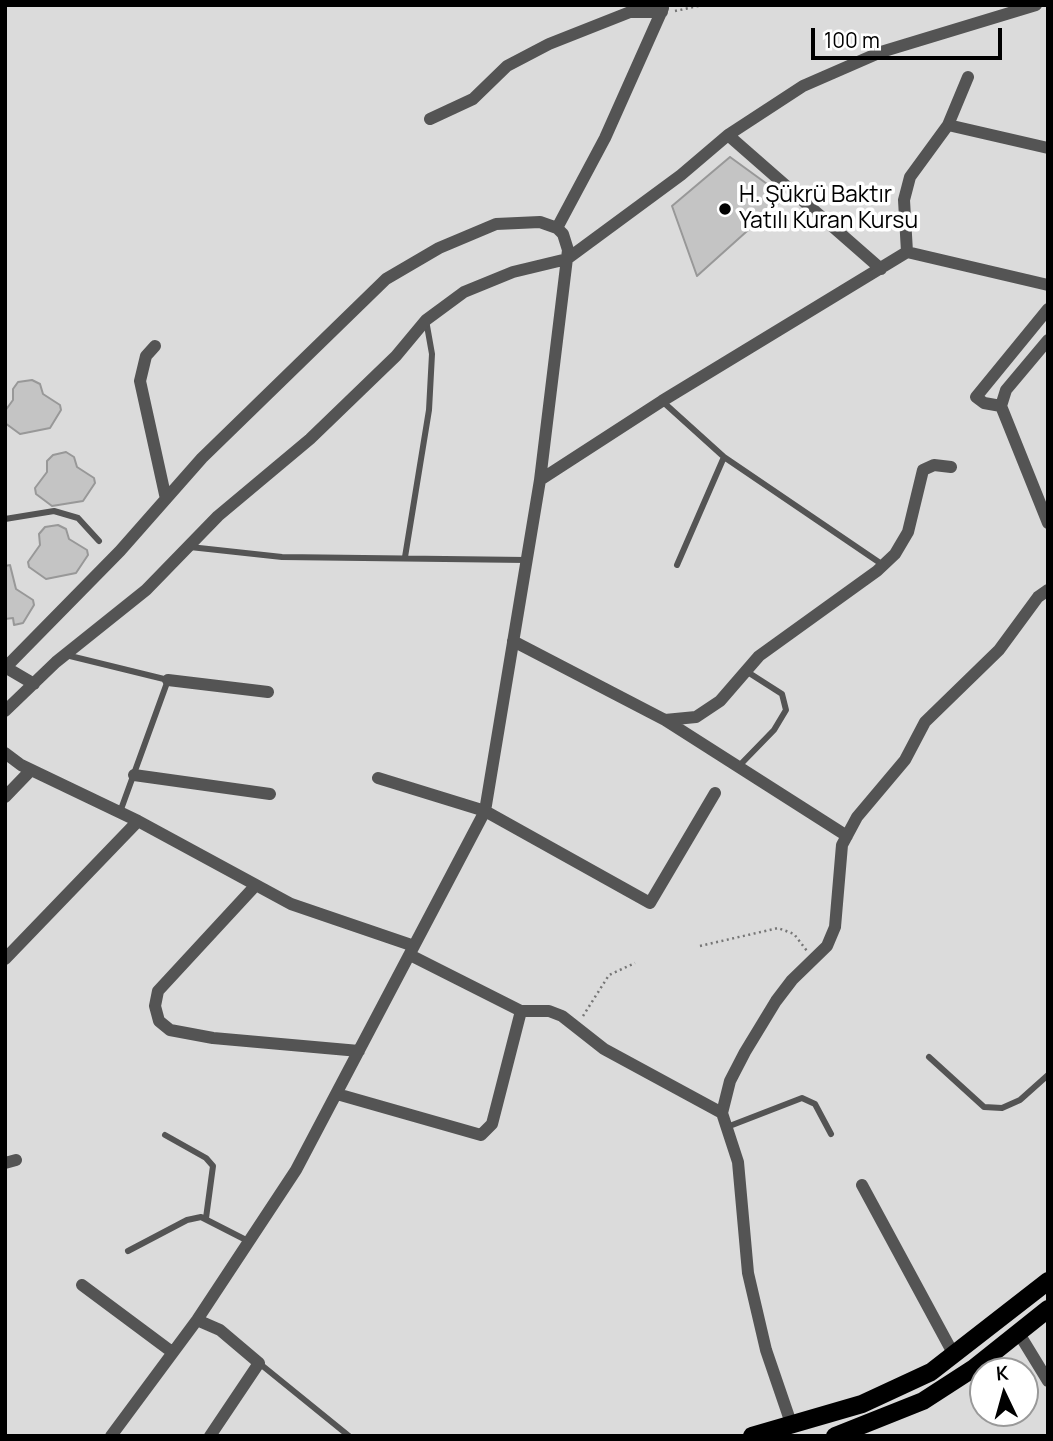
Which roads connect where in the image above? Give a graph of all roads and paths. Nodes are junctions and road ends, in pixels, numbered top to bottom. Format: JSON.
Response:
{"nodes":[{"id":1,"x":703,"y":5,"type":"edge"},
{"id":2,"x":1036,"y":5,"type":"edge"},
{"id":3,"x":663,"y":9,"type":"edge"},
{"id":4,"x":968,"y":77,"type":"dead end"},
{"id":5,"x":430,"y":119,"type":"dead end"},
{"id":6,"x":948,"y":125,"type":"junction"},
{"id":7,"x":728,"y":135,"type":"junction"},
{"id":8,"x":1048,"y":148,"type":"edge"},
{"id":9,"x":557,"y":228,"type":"junction"},
{"id":10,"x":907,"y":252,"type":"junction"},
{"id":11,"x":567,"y":258,"type":"junction"},
{"id":12,"x":881,"y":269,"type":"junction"},
{"id":13,"x":1048,"y":285,"type":"edge"},
{"id":14,"x":1048,"y":309,"type":"edge"},
{"id":15,"x":426,"y":320,"type":"junction"},
{"id":16,"x":1048,"y":340,"type":"edge"},
{"id":17,"x":155,"y":346,"type":"dead end"},
{"id":18,"x":662,"y":401,"type":"junction"},
{"id":19,"x":1001,"y":406,"type":"junction"},
{"id":20,"x":724,"y":457,"type":"junction"},
{"id":21,"x":951,"y":467,"type":"dead end"},
{"id":22,"x":540,"y":480,"type":"junction"},
{"id":23,"x":166,"y":499,"type":"junction"},
{"id":24,"x":5,"y":519,"type":"edge"},
{"id":25,"x":1048,"y":523,"type":"edge"},
{"id":26,"x":99,"y":541,"type":"dead end"},
{"id":27,"x":188,"y":547,"type":"junction"},
{"id":28,"x":405,"y":557,"type":"junction"},
{"id":29,"x":526,"y":560,"type":"junction"},
{"id":30,"x":677,"y":565,"type":"dead end"},
{"id":31,"x":883,"y":565,"type":"junction"},
{"id":32,"x":1048,"y":590,"type":"edge"},
{"id":33,"x":513,"y":641,"type":"junction"},
{"id":34,"x":65,"y":655,"type":"junction"},
{"id":35,"x":5,"y":667,"type":"edge"},
{"id":36,"x":746,"y":671,"type":"junction"},
{"id":37,"x":168,"y":680,"type":"junction"},
{"id":38,"x":34,"y":684,"type":"junction"},
{"id":39,"x":268,"y":692,"type":"dead end"},
{"id":40,"x":5,"y":711,"type":"edge"},
{"id":41,"x":665,"y":720,"type":"junction"},
{"id":42,"x":5,"y":753,"type":"edge"},
{"id":43,"x":738,"y":766,"type":"junction"},
{"id":44,"x":31,"y":770,"type":"junction"},
{"id":45,"x":134,"y":775,"type":"junction"},
{"id":46,"x":378,"y":778,"type":"dead end"},
{"id":47,"x":715,"y":793,"type":"dead end"},
{"id":48,"x":270,"y":794,"type":"dead end"},
{"id":49,"x":5,"y":797,"type":"edge"},
{"id":50,"x":485,"y":811,"type":"junction"},
{"id":51,"x":120,"y":812,"type":"junction"},
{"id":52,"x":138,"y":821,"type":"junction"},
{"id":53,"x":847,"y":836,"type":"junction"},
{"id":54,"x":256,"y":885,"type":"junction"},
{"id":55,"x":700,"y":946,"type":"dead end"},
{"id":56,"x":412,"y":950,"type":"junction"},
{"id":57,"x":5,"y":959,"type":"edge"},
{"id":58,"x":635,"y":963,"type":"dead end"},
{"id":59,"x":810,"y":965,"type":"junction"},
{"id":60,"x":521,"y":1011,"type":"junction"},
{"id":61,"x":576,"y":1026,"type":"junction"},
{"id":62,"x":359,"y":1051,"type":"junction"},
{"id":63,"x":929,"y":1057,"type":"dead end"},
{"id":64,"x":1048,"y":1075,"type":"edge"},
{"id":65,"x":337,"y":1094,"type":"junction"},
{"id":66,"x":722,"y":1112,"type":"junction"},
{"id":67,"x":727,"y":1127,"type":"junction"},
{"id":68,"x":831,"y":1134,"type":"dead end"},
{"id":69,"x":165,"y":1135,"type":"dead end"},
{"id":70,"x":862,"y":1185,"type":"dead end"},
{"id":71,"x":206,"y":1218,"type":"junction"},
{"id":72,"x":248,"y":1241,"type":"junction"},
{"id":73,"x":128,"y":1251,"type":"dead end"},
{"id":74,"x":1048,"y":1282,"type":"edge"},
{"id":75,"x":82,"y":1286,"type":"dead end"},
{"id":76,"x":1048,"y":1308,"type":"edge"},
{"id":77,"x":197,"y":1320,"type":"junction"},
{"id":78,"x":1018,"y":1332,"type":"junction"},
{"id":79,"x":172,"y":1352,"type":"junction"},
{"id":80,"x":954,"y":1355,"type":"junction"},
{"id":81,"x":258,"y":1363,"type":"junction"},
{"id":82,"x":1048,"y":1381,"type":"edge"},
{"id":83,"x":792,"y":1426,"type":"junction"},
{"id":84,"x":111,"y":1436,"type":"edge"},
{"id":85,"x":210,"y":1436,"type":"edge"},
{"id":86,"x":349,"y":1436,"type":"edge"},
{"id":87,"x":752,"y":1436,"type":"edge"},
{"id":88,"x":835,"y":1436,"type":"edge"}],
"edges":[{"from":1,"to":3,"type":"path"},
{"from":2,"to":7,"type":"street"},
{"from":3,"to":5,"type":"street"},
{"from":3,"to":9,"type":"street"},
{"from":4,"to":6,"type":"street"},
{"from":6,"to":8,"type":"street"},
{"from":6,"to":10,"type":"street"},
{"from":7,"to":11,"type":"street"},
{"from":7,"to":12,"type":"street"},
{"from":9,"to":11,"type":"street"},
{"from":9,"to":23,"type":"street"},
{"from":10,"to":12,"type":"street"},
{"from":10,"to":13,"type":"street"},
{"from":11,"to":15,"type":"street"},
{"from":11,"to":22,"type":"street"},
{"from":12,"to":18,"type":"street"},
{"from":14,"to":19,"type":"street"},
{"from":15,"to":27,"type":"street"},
{"from":15,"to":28,"type":"lane"},
{"from":16,"to":19,"type":"street"},
{"from":17,"to":23,"type":"street"},
{"from":18,"to":20,"type":"lane"},
{"from":18,"to":22,"type":"street"},
{"from":19,"to":25,"type":"street"},
{"from":20,"to":30,"type":"lane"},
{"from":20,"to":31,"type":"lane"},
{"from":21,"to":31,"type":"street"},
{"from":22,"to":29,"type":"street"},
{"from":23,"to":35,"type":"street"},
{"from":24,"to":26,"type":"lane"},
{"from":27,"to":28,"type":"lane"},
{"from":27,"to":34,"type":"street"},
{"from":28,"to":29,"type":"lane"},
{"from":29,"to":33,"type":"street"},
{"from":31,"to":36,"type":"street"},
{"from":32,"to":53,"type":"street"},
{"from":33,"to":41,"type":"street"},
{"from":33,"to":50,"type":"street"},
{"from":34,"to":37,"type":"lane"},
{"from":34,"to":38,"type":"street"},
{"from":35,"to":38,"type":"street"},
{"from":36,"to":41,"type":"street"},
{"from":36,"to":43,"type":"lane"},
{"from":37,"to":39,"type":"street"},
{"from":37,"to":45,"type":"lane"},
{"from":38,"to":40,"type":"street"},
{"from":41,"to":43,"type":"street"},
{"from":42,"to":44,"type":"street"},
{"from":43,"to":53,"type":"street"},
{"from":44,"to":49,"type":"street"},
{"from":44,"to":51,"type":"street"},
{"from":45,"to":48,"type":"street"},
{"from":45,"to":51,"type":"lane"},
{"from":46,"to":50,"type":"street"},
{"from":47,"to":50,"type":"street"},
{"from":50,"to":56,"type":"street"},
{"from":51,"to":52,"type":"street"},
{"from":52,"to":54,"type":"street"},
{"from":52,"to":57,"type":"street"},
{"from":53,"to":59,"type":"street"},
{"from":54,"to":56,"type":"street"},
{"from":54,"to":62,"type":"street"},
{"from":55,"to":59,"type":"path"},
{"from":56,"to":60,"type":"street"},
{"from":56,"to":62,"type":"street"},
{"from":58,"to":61,"type":"path"},
{"from":59,"to":66,"type":"street"},
{"from":60,"to":61,"type":"street"},
{"from":60,"to":65,"type":"street"},
{"from":61,"to":66,"type":"street"},
{"from":62,"to":65,"type":"street"},
{"from":63,"to":64,"type":"lane"},
{"from":65,"to":72,"type":"street"},
{"from":66,"to":67,"type":"street"},
{"from":67,"to":68,"type":"lane"},
{"from":67,"to":83,"type":"street"},
{"from":69,"to":71,"type":"lane"},
{"from":70,"to":80,"type":"street"},
{"from":71,"to":72,"type":"lane"},
{"from":71,"to":73,"type":"lane"},
{"from":72,"to":77,"type":"street"},
{"from":74,"to":80,"type":"main road"},
{"from":75,"to":79,"type":"street"},
{"from":76,"to":78,"type":"main road"},
{"from":77,"to":79,"type":"street"},
{"from":77,"to":81,"type":"street"},
{"from":78,"to":82,"type":"street"},
{"from":78,"to":88,"type":"main road"},
{"from":79,"to":84,"type":"street"},
{"from":80,"to":83,"type":"main road"},
{"from":81,"to":85,"type":"street"},
{"from":81,"to":86,"type":"lane"},
{"from":83,"to":87,"type":"main road"}]}
